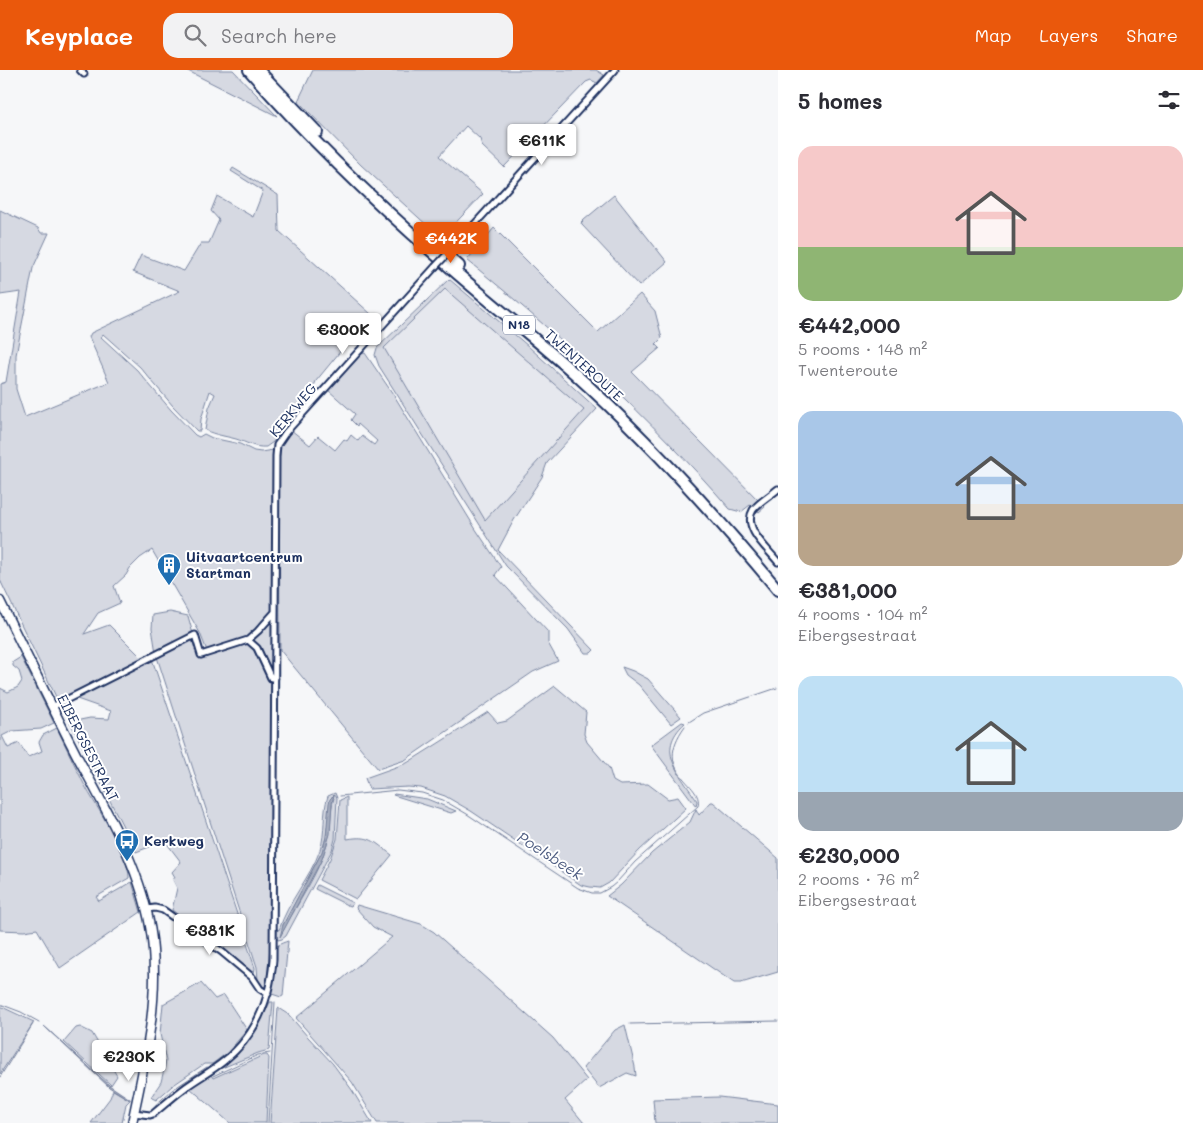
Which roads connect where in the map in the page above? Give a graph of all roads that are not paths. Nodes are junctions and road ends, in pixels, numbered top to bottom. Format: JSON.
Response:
{"nodes":[{"id":1,"x":80,"y":70,"type":"edge"},
{"id":2,"x":249,"y":70,"type":"edge"},
{"id":3,"x":258,"y":70,"type":"edge"},
{"id":4,"x":615,"y":70,"type":"edge"},
{"id":5,"x":84,"y":74,"type":"dead end"},
{"id":6,"x":778,"y":490,"type":"edge"},
{"id":7,"x":778,"y":562,"type":"edge"},
{"id":8,"x":778,"y":580,"type":"edge"},
{"id":9,"x":778,"y":590,"type":"edge"},
{"id":10,"x":0,"y":601,"type":"edge"},
{"id":11,"x":275,"y":612,"type":"junction"},
{"id":12,"x":248,"y":640,"type":"junction"},
{"id":13,"x":275,"y":678,"type":"junction"},
{"id":14,"x":52,"y":707,"type":"junction"},
{"id":15,"x":146,"y":909,"type":"junction"},
{"id":16,"x":268,"y":994,"type":"junction"},
{"id":17,"x":134,"y":1113,"type":"junction"},
{"id":18,"x":132,"y":1123,"type":"edge"}],
"edges":[{"from":1,"to":5,"type":"street"},
{"from":2,"to":9,"type":"highway","name":"TWENTEROUTE","number":"N18"},
{"from":3,"to":8,"type":"highway","name":"TWENTEROUTE","number":"N18"},
{"from":4,"to":11,"type":"street","name":"KERKWEG","bridge":true},
{"from":6,"to":7,"type":"street"},
{"from":10,"to":14,"type":"main road","name":"EIBERGSESTRAAT"},
{"from":11,"to":12,"type":"street"},
{"from":11,"to":13,"type":"street"},
{"from":12,"to":13,"type":"street"},
{"from":12,"to":14,"type":"street"},
{"from":13,"to":16,"type":"street"},
{"from":14,"to":15,"type":"main road","name":"EIBERGSESTRAAT"},
{"from":15,"to":16,"type":"street"},
{"from":15,"to":17,"type":"main road","name":"EIBERGSESTRAAT"},
{"from":16,"to":17,"type":"street"},
{"from":17,"to":18,"type":"main road","name":"EIBERGSESTRAAT"}]}
